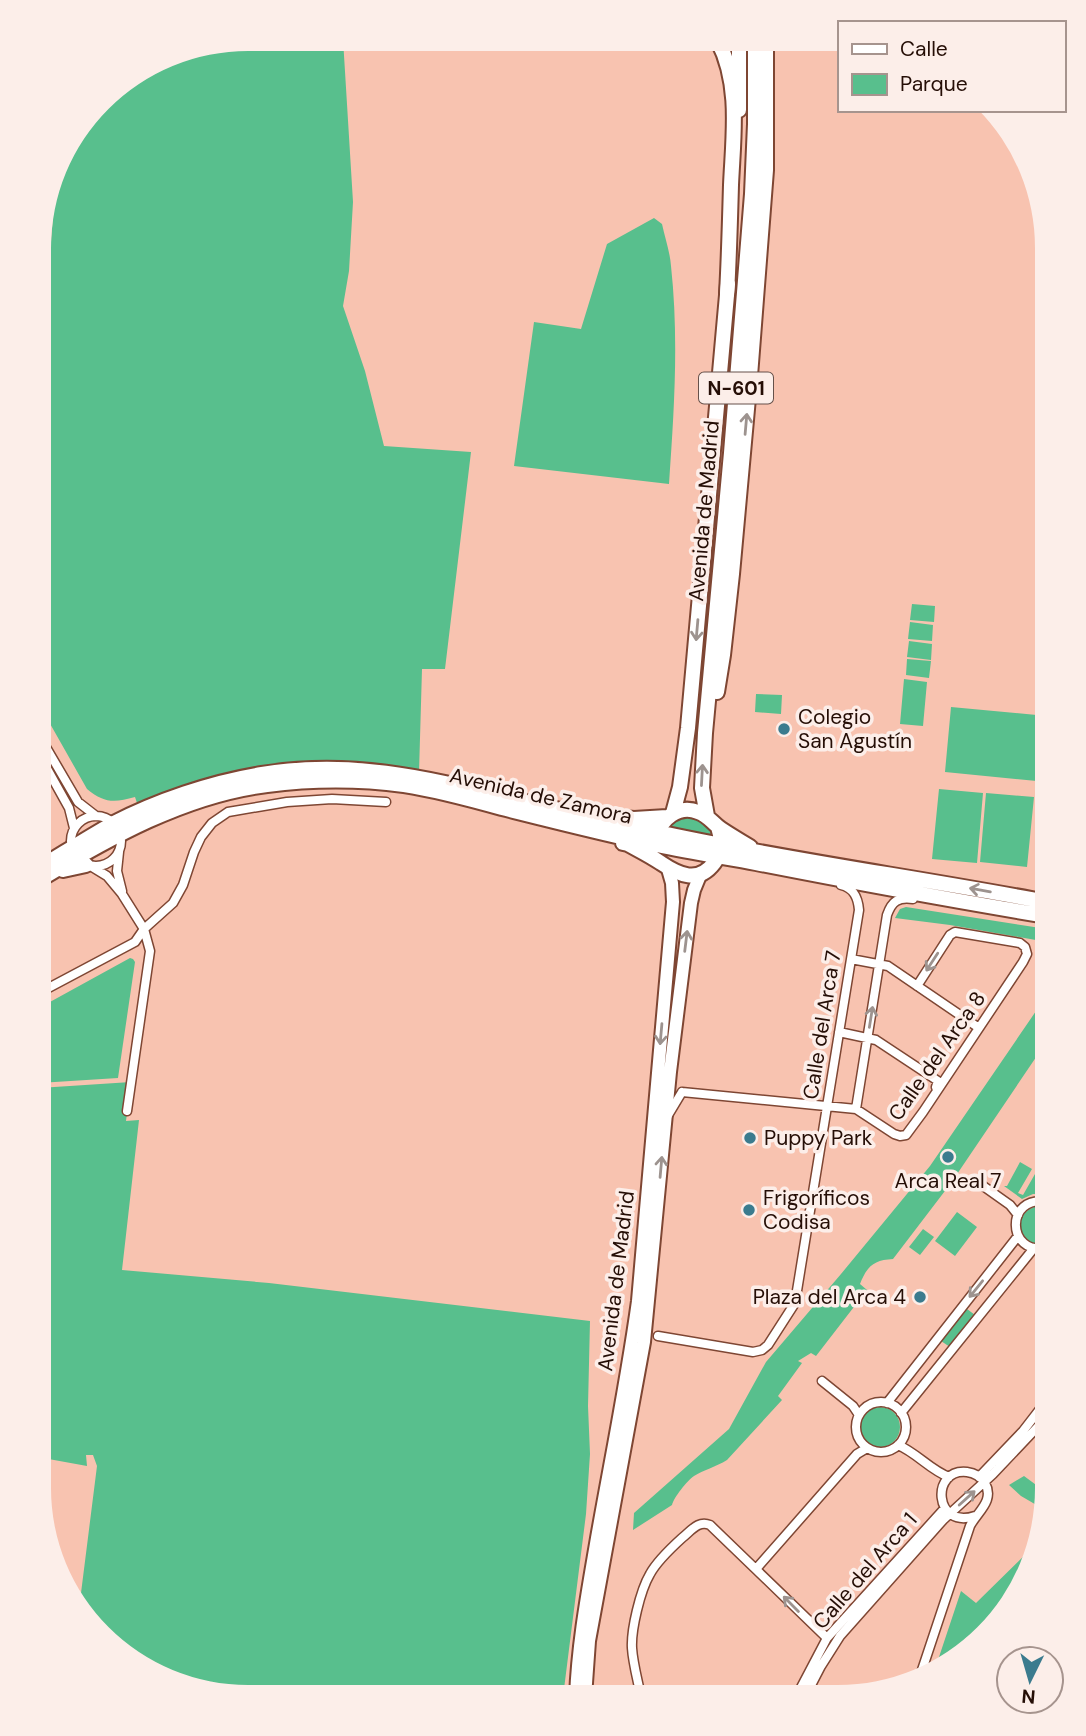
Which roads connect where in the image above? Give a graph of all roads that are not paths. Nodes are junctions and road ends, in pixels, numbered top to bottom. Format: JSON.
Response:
{"nodes":[{"id":1,"x":723,"y":51,"type":"edge"},
{"id":2,"x":739,"y":51,"type":"edge"},
{"id":3,"x":755,"y":51,"type":"edge"},
{"id":4,"x":766,"y":51,"type":"edge"},
{"id":5,"x":727,"y":294,"type":"junction"},
{"id":6,"x":705,"y":733,"type":"junction"},
{"id":7,"x":51,"y":756,"type":"edge"},
{"id":8,"x":51,"y":776,"type":"edge"},
{"id":9,"x":386,"y":802,"type":"dead end"},
{"id":10,"x":529,"y":809,"type":"junction"},
{"id":11,"x":670,"y":815,"type":"junction"},
{"id":12,"x":138,"y":819,"type":"junction"},
{"id":13,"x":713,"y":821,"type":"junction"},
{"id":14,"x":112,"y":831,"type":"junction"},
{"id":15,"x":656,"y":838,"type":"junction"},
{"id":16,"x":78,"y":850,"type":"junction"},
{"id":17,"x":720,"y":851,"type":"junction"},
{"id":18,"x":757,"y":851,"type":"junction"},
{"id":19,"x":51,"y":866,"type":"edge"},
{"id":20,"x":51,"y":866,"type":"edge"},
{"id":21,"x":665,"y":866,"type":"junction"},
{"id":22,"x":701,"y":873,"type":"junction"},
{"id":23,"x":806,"y":874,"type":"junction"},
{"id":24,"x":122,"y":894,"type":"junction"},
{"id":25,"x":1035,"y":900,"type":"edge"},
{"id":26,"x":1007,"y":909,"type":"junction"},
{"id":27,"x":1035,"y":914,"type":"edge"},
{"id":28,"x":144,"y":929,"type":"junction"},
{"id":29,"x":851,"y":958,"type":"junction"},
{"id":30,"x":879,"y":964,"type":"junction"},
{"id":31,"x":917,"y":985,"type":"junction"},
{"id":32,"x":51,"y":987,"type":"edge"},
{"id":33,"x":979,"y":1028,"type":"junction"},
{"id":34,"x":839,"y":1032,"type":"junction"},
{"id":35,"x":867,"y":1038,"type":"junction"},
{"id":36,"x":670,"y":1072,"type":"junction"},
{"id":37,"x":682,"y":1092,"type":"junction"},
{"id":38,"x":933,"y":1096,"type":"junction"},
{"id":39,"x":827,"y":1105,"type":"junction"},
{"id":40,"x":856,"y":1109,"type":"junction"},
{"id":41,"x":127,"y":1111,"type":"dead end"},
{"id":42,"x":665,"y":1120,"type":"junction"},
{"id":43,"x":979,"y":1183,"type":"dead end"},
{"id":44,"x":1035,"y":1201,"type":"edge"},
{"id":45,"x":1019,"y":1212,"type":"junction"},
{"id":46,"x":1018,"y":1236,"type":"junction"},
{"id":47,"x":1034,"y":1248,"type":"joint"},
{"id":48,"x":658,"y":1336,"type":"dead end"},
{"id":49,"x":822,"y":1381,"type":"dead end"},
{"id":50,"x":887,"y":1403,"type":"junction"},
{"id":51,"x":862,"y":1412,"type":"junction"},
{"id":52,"x":901,"y":1413,"type":"junction"},
{"id":53,"x":1035,"y":1416,"type":"edge"},
{"id":54,"x":1035,"y":1431,"type":"edge"},
{"id":55,"x":900,"y":1442,"type":"junction"},
{"id":56,"x":864,"y":1445,"type":"junction"},
{"id":57,"x":947,"y":1480,"type":"junction"},
{"id":58,"x":982,"y":1480,"type":"junction"},
{"id":59,"x":948,"y":1511,"type":"junction"},
{"id":60,"x":971,"y":1520,"type":"junction"},
{"id":61,"x":756,"y":1569,"type":"junction"},
{"id":62,"x":827,"y":1638,"type":"junction"},
{"id":63,"x":923,"y":1666,"type":"edge"},
{"id":64,"x":576,"y":1685,"type":"edge"},
{"id":65,"x":586,"y":1685,"type":"edge"},
{"id":66,"x":638,"y":1685,"type":"edge"},
{"id":67,"x":802,"y":1685,"type":"edge"},
{"id":68,"x":811,"y":1685,"type":"edge"}],
"edges":[{"from":1,"to":5,"type":"highway"},
{"from":2,"to":5,"type":"highway","name":"Avenida de Madrid","number":"N-601"},
{"from":3,"to":6,"type":"highway","name":"Avenida de Madrid","number":"N-601"},
{"from":6,"to":4,"type":"highway","one_way":true},
{"from":5,"to":11,"type":"highway","name":"Avenida de Madrid","number":"N-601","one_way":true},
{"from":13,"to":6,"type":"highway","name":"Avenida de Madrid","number":"N-601","one_way":true},
{"from":7,"to":14,"type":"street"},
{"from":8,"to":16,"type":"street"},
{"from":9,"to":28,"type":"street"},
{"from":10,"to":11,"type":"highway"},
{"from":10,"to":12,"type":"highway","name":"Avenida de Zamora"},
{"from":10,"to":15,"type":"highway","name":"Avenida de Zamora"},
{"from":10,"to":21,"type":"highway"},
{"from":11,"to":13,"type":"highway"},
{"from":11,"to":15,"type":"highway"},
{"from":12,"to":14,"type":"highway","name":"Avenida de Zamora"},
{"from":12,"to":14,"type":"highway"},
{"from":13,"to":17,"type":"highway","name":"Avenida de Madrid"},
{"from":13,"to":18,"type":"highway"},
{"from":14,"to":16,"type":"highway","name":"Avenida de Zamora"},
{"from":14,"to":16,"type":"street"},
{"from":14,"to":24,"type":"street"},
{"from":15,"to":17,"type":"highway","name":"Avenida de Zamora"},
{"from":15,"to":21,"type":"highway"},
{"from":16,"to":19,"type":"highway"},
{"from":16,"to":20,"type":"highway","name":"Avenida de Zamora"},
{"from":16,"to":24,"type":"street"},
{"from":17,"to":18,"type":"highway","name":"Avenida de Zamora"},
{"from":17,"to":22,"type":"highway"},
{"from":17,"to":23,"type":"highway","name":"Avenida de Zamora"},
{"from":25,"to":18,"type":"highway","name":"Avenida de Zamora","one_way":true},
{"from":21,"to":22,"type":"highway"},
{"from":21,"to":64,"type":"main road","name":"Avenida de Madrid","one_way":true},
{"from":36,"to":22,"type":"main road","name":"Avenida de Madrid","one_way":true},
{"from":23,"to":26,"type":"highway","name":"Avenida de Zamora"},
{"from":23,"to":29,"type":"street","name":"Calle del Arca 7"},
{"from":24,"to":28,"type":"street"},
{"from":26,"to":27,"type":"highway","name":"Avenida de Zamora"},
{"from":26,"to":30,"type":"street"},
{"from":28,"to":32,"type":"street"},
{"from":28,"to":41,"type":"street"},
{"from":29,"to":30,"type":"street"},
{"from":29,"to":34,"type":"street","name":"Calle del Arca 7"},
{"from":30,"to":31,"type":"street"},
{"from":35,"to":30,"type":"street","one_way":true},
{"from":31,"to":33,"type":"street"},
{"from":33,"to":31,"type":"street","name":"Calle del Arca 8","one_way":true},
{"from":33,"to":38,"type":"street","name":"Calle del Arca 8"},
{"from":34,"to":35,"type":"street"},
{"from":34,"to":39,"type":"street","name":"Calle del Arca 7"},
{"from":35,"to":38,"type":"street"},
{"from":35,"to":40,"type":"street"},
{"from":36,"to":37,"type":"street"},
{"from":36,"to":42,"type":"main road","name":"Avenida de Madrid"},
{"from":37,"to":39,"type":"street","name":"Calle del Arca 8"},
{"from":37,"to":42,"type":"street"},
{"from":38,"to":40,"type":"street","name":"Calle del Arca 8"},
{"from":39,"to":40,"type":"street","name":"Calle del Arca 8"},
{"from":39,"to":48,"type":"street","name":"Calle del Arca 7"},
{"from":65,"to":42,"type":"main road","name":"Avenida de Madrid","one_way":true},
{"from":43,"to":45,"type":"street"},
{"from":44,"to":45,"type":"street"},
{"from":45,"to":46,"type":"street"},
{"from":46,"to":47,"type":"street"},
{"from":46,"to":50,"type":"street","one_way":true},
{"from":47,"to":52,"type":"street"},
{"from":49,"to":51,"type":"street"},
{"from":50,"to":51,"type":"street"},
{"from":50,"to":52,"type":"street"},
{"from":51,"to":56,"type":"street"},
{"from":52,"to":55,"type":"street"},
{"from":53,"to":58,"type":"street"},
{"from":54,"to":58,"type":"street"},
{"from":55,"to":56,"type":"street"},
{"from":55,"to":57,"type":"street"},
{"from":56,"to":61,"type":"street"},
{"from":57,"to":58,"type":"street"},
{"from":57,"to":59,"type":"street"},
{"from":59,"to":58,"type":"street","one_way":true},
{"from":58,"to":60,"type":"street"},
{"from":59,"to":60,"type":"street"},
{"from":59,"to":62,"type":"street","name":"Calle del Arca 1"},
{"from":59,"to":68,"type":"street","name":"Calle del Arca 1"},
{"from":60,"to":63,"type":"street"},
{"from":62,"to":61,"type":"street","one_way":true},
{"from":61,"to":66,"type":"street"},
{"from":62,"to":67,"type":"street","name":"Calle del Arca 1"}]}
